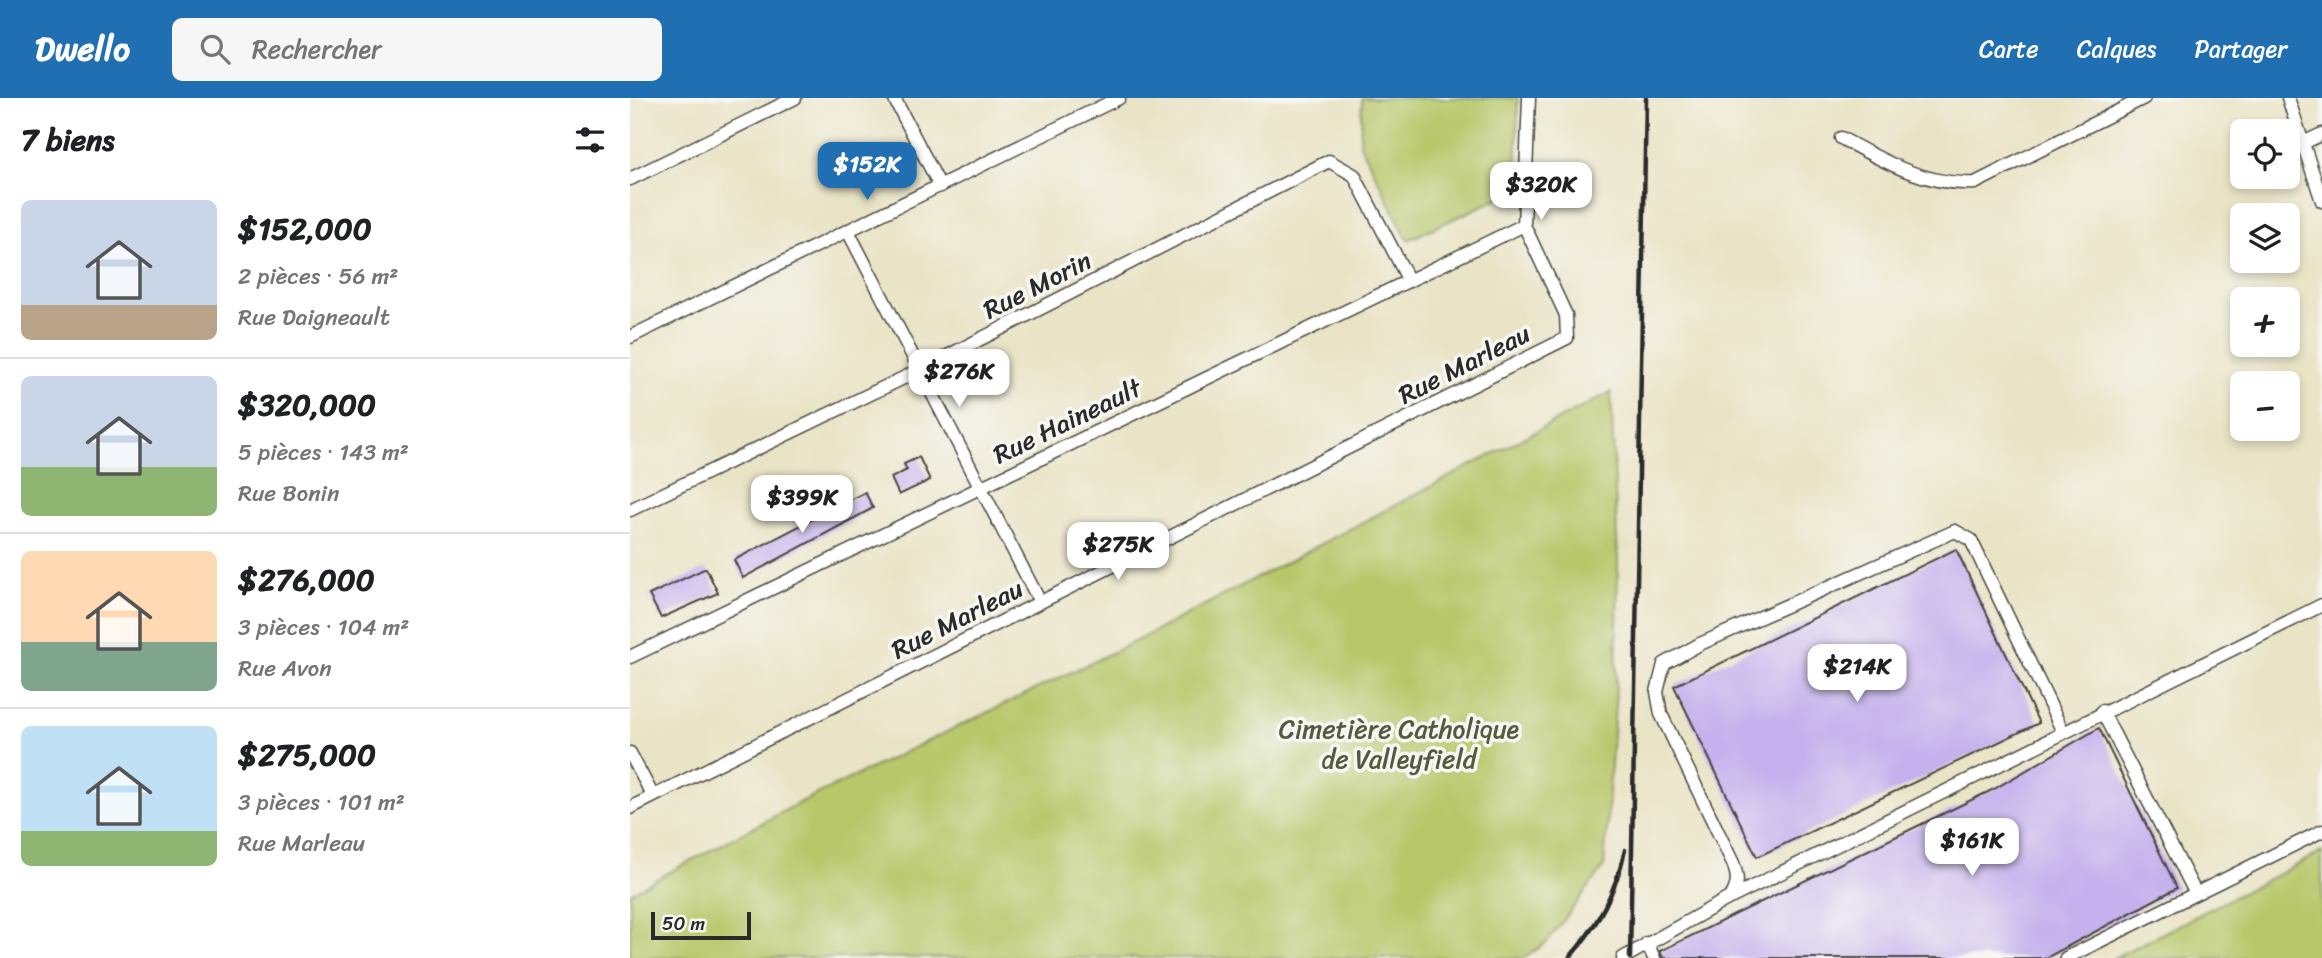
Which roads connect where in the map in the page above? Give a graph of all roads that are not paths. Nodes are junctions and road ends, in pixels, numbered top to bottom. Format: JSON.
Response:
{"nodes":[{"id":1,"x":795,"y":98,"type":"edge"},
{"id":2,"x":894,"y":98,"type":"edge"},
{"id":3,"x":1119,"y":98,"type":"edge"},
{"id":4,"x":1528,"y":98,"type":"edge"},
{"id":5,"x":2144,"y":98,"type":"edge"},
{"id":6,"x":2288,"y":98,"type":"edge"},
{"id":7,"x":2322,"y":134,"type":"edge"},
{"id":8,"x":1841,"y":138,"type":"dead end"},
{"id":9,"x":2303,"y":143,"type":"junction"},
{"id":10,"x":630,"y":179,"type":"edge"},
{"id":11,"x":940,"y":186,"type":"junction"},
{"id":12,"x":2322,"y":201,"type":"edge"},
{"id":13,"x":1524,"y":225,"type":"junction"},
{"id":14,"x":848,"y":230,"type":"junction"},
{"id":15,"x":1409,"y":281,"type":"junction"},
{"id":16,"x":630,"y":337,"type":"edge"},
{"id":17,"x":920,"y":370,"type":"junction"},
{"id":18,"x":981,"y":488,"type":"junction"},
{"id":19,"x":630,"y":510,"type":"edge"},
{"id":20,"x":1040,"y":602,"type":"junction"},
{"id":21,"x":2322,"y":605,"type":"edge"},
{"id":22,"x":630,"y":657,"type":"edge"},
{"id":23,"x":2102,"y":711,"type":"junction"},
{"id":24,"x":2063,"y":732,"type":"junction"},
{"id":25,"x":630,"y":753,"type":"edge"},
{"id":26,"x":653,"y":796,"type":"junction"},
{"id":27,"x":630,"y":808,"type":"edge"},
{"id":28,"x":2322,"y":831,"type":"edge"},
{"id":29,"x":2195,"y":892,"type":"junction"},
{"id":30,"x":1731,"y":897,"type":"junction"},
{"id":31,"x":1647,"y":943,"type":"junction"},
{"id":32,"x":1623,"y":958,"type":"edge"},
{"id":33,"x":1654,"y":958,"type":"edge"},
{"id":34,"x":2066,"y":958,"type":"edge"}],
"edges":[{"from":1,"to":10,"type":"street"},
{"from":2,"to":11,"type":"street"},
{"from":3,"to":11,"type":"street"},
{"from":4,"to":13,"type":"street"},
{"from":5,"to":8,"type":"street"},
{"from":6,"to":9,"type":"street"},
{"from":7,"to":9,"type":"street"},
{"from":9,"to":12,"type":"street"},
{"from":11,"to":14,"type":"street"},
{"from":13,"to":15,"type":"street","name":"Rue Haineault"},
{"from":13,"to":20,"type":"street","name":"Rue Marleau"},
{"from":14,"to":16,"type":"street"},
{"from":14,"to":17,"type":"street"},
{"from":15,"to":17,"type":"street","name":"Rue Morin"},
{"from":15,"to":18,"type":"street","name":"Rue Haineault"},
{"from":17,"to":18,"type":"street"},
{"from":17,"to":19,"type":"street","name":"Rue Morin"},
{"from":18,"to":20,"type":"street"},
{"from":18,"to":22,"type":"street","name":"Rue Haineault"},
{"from":20,"to":26,"type":"street","name":"Rue Marleau"},
{"from":21,"to":23,"type":"street"},
{"from":23,"to":24,"type":"street"},
{"from":23,"to":29,"type":"street"},
{"from":24,"to":30,"type":"street"},
{"from":24,"to":30,"type":"street"},
{"from":25,"to":26,"type":"street"},
{"from":26,"to":27,"type":"street","name":"Rue Marleau"},
{"from":28,"to":29,"type":"street"},
{"from":29,"to":34,"type":"street"},
{"from":30,"to":31,"type":"street"},
{"from":31,"to":32,"type":"street"},
{"from":31,"to":33,"type":"street"}]}
